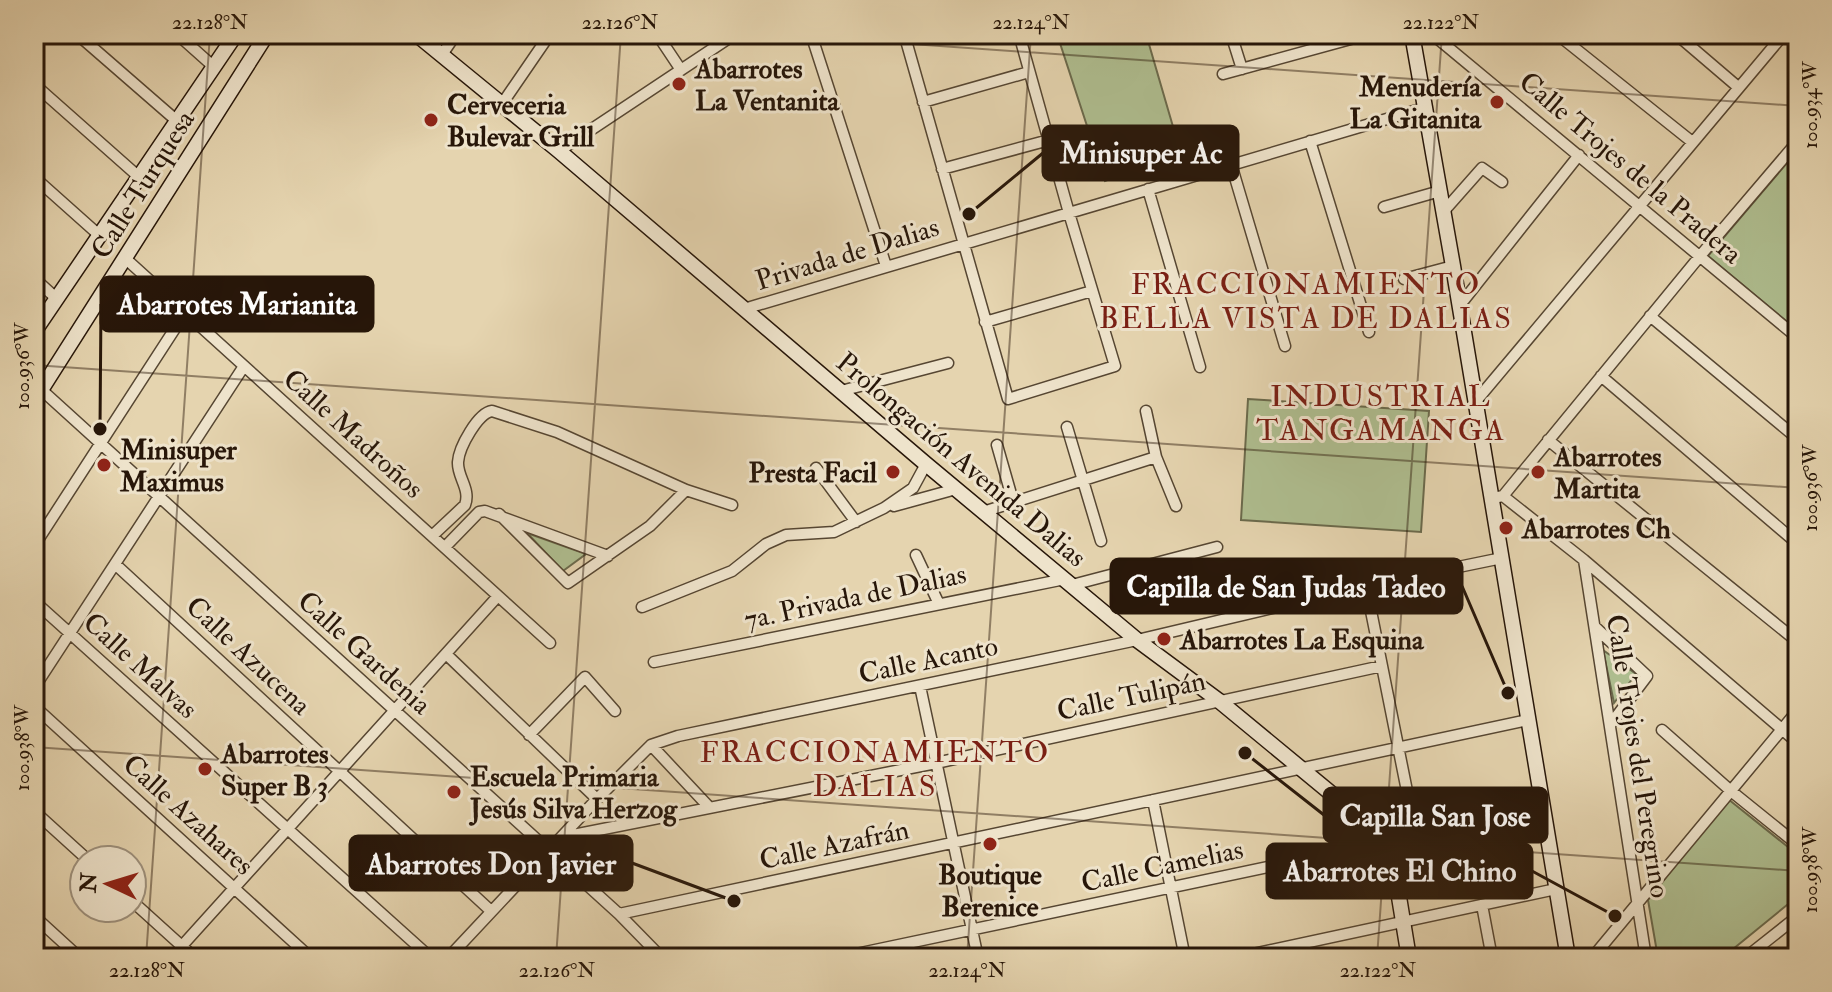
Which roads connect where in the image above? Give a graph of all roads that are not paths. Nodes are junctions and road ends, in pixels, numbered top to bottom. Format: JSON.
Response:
{"nodes":[{"id":1,"x":77,"y":34,"type":"edge"},
{"id":2,"x":177,"y":34,"type":"edge"},
{"id":3,"x":236,"y":34,"type":"edge"},
{"id":4,"x":267,"y":34,"type":"edge"},
{"id":5,"x":416,"y":34,"type":"edge"},
{"id":6,"x":456,"y":34,"type":"edge"},
{"id":7,"x":550,"y":34,"type":"edge"},
{"id":8,"x":657,"y":34,"type":"edge"},
{"id":9,"x":735,"y":34,"type":"edge"},
{"id":10,"x":811,"y":34,"type":"edge"},
{"id":11,"x":1019,"y":34,"type":"edge"},
{"id":12,"x":1231,"y":34,"type":"edge"},
{"id":13,"x":1369,"y":34,"type":"edge"},
{"id":14,"x":1412,"y":34,"type":"edge"},
{"id":15,"x":1432,"y":34,"type":"edge"},
{"id":16,"x":1557,"y":34,"type":"edge"},
{"id":17,"x":1676,"y":34,"type":"edge"},
{"id":18,"x":1784,"y":34,"type":"edge"},
{"id":19,"x":907,"y":35,"type":"edge"},
{"id":20,"x":441,"y":56,"type":"junction"},
{"id":21,"x":214,"y":67,"type":"junction"},
{"id":22,"x":1242,"y":69,"type":"junction"},
{"id":23,"x":681,"y":70,"type":"junction"},
{"id":24,"x":1029,"y":72,"type":"junction"},
{"id":25,"x":1223,"y":74,"type":"dead end"},
{"id":26,"x":34,"y":84,"type":"edge"},
{"id":27,"x":1738,"y":87,"type":"junction"},
{"id":28,"x":923,"y":102,"type":"junction"},
{"id":29,"x":502,"y":104,"type":"junction"},
{"id":30,"x":1424,"y":108,"type":"junction"},
{"id":31,"x":177,"y":121,"type":"junction"},
{"id":32,"x":1049,"y":140,"type":"junction"},
{"id":33,"x":1310,"y":141,"type":"junction"},
{"id":34,"x":1691,"y":141,"type":"junction"},
{"id":35,"x":1798,"y":141,"type":"edge"},
{"id":36,"x":559,"y":151,"type":"junction"},
{"id":37,"x":1579,"y":155,"type":"junction"},
{"id":38,"x":1231,"y":164,"type":"junction"},
{"id":39,"x":942,"y":169,"type":"junction"},
{"id":40,"x":34,"y":177,"type":"edge"},
{"id":41,"x":139,"y":177,"type":"junction"},
{"id":42,"x":1502,"y":182,"type":"dead end"},
{"id":43,"x":1148,"y":189,"type":"junction"},
{"id":44,"x":1440,"y":191,"type":"junction"},
{"id":45,"x":1639,"y":205,"type":"junction"},
{"id":46,"x":1384,"y":207,"type":"dead end"},
{"id":47,"x":1444,"y":211,"type":"junction"},
{"id":48,"x":1069,"y":213,"type":"junction"},
{"id":49,"x":99,"y":235,"type":"junction"},
{"id":50,"x":963,"y":244,"type":"junction"},
{"id":51,"x":1700,"y":256,"type":"junction"},
{"id":52,"x":126,"y":259,"type":"junction"},
{"id":53,"x":886,"y":266,"type":"junction"},
{"id":54,"x":1453,"y":266,"type":"junction"},
{"id":55,"x":34,"y":278,"type":"edge"},
{"id":56,"x":1404,"y":279,"type":"dead end"},
{"id":57,"x":1092,"y":291,"type":"junction"},
{"id":58,"x":57,"y":299,"type":"junction"},
{"id":59,"x":1460,"y":305,"type":"junction"},
{"id":60,"x":744,"y":309,"type":"junction"},
{"id":61,"x":185,"y":313,"type":"junction"},
{"id":62,"x":1650,"y":316,"type":"junction"},
{"id":63,"x":985,"y":322,"type":"junction"},
{"id":64,"x":34,"y":332,"type":"edge"},
{"id":65,"x":1369,"y":332,"type":"dead end"},
{"id":66,"x":1798,"y":338,"type":"edge"},
{"id":67,"x":1285,"y":346,"type":"dead end"},
{"id":68,"x":948,"y":363,"type":"dead end"},
{"id":69,"x":244,"y":366,"type":"junction"},
{"id":70,"x":1200,"y":367,"type":"dead end"},
{"id":71,"x":1601,"y":376,"type":"junction"},
{"id":72,"x":841,"y":391,"type":"junction"},
{"id":73,"x":36,"y":392,"type":"edge"},
{"id":74,"x":1476,"y":401,"type":"junction"},
{"id":75,"x":1146,"y":411,"type":"dead end"},
{"id":76,"x":1067,"y":427,"type":"dead end"},
{"id":77,"x":1798,"y":439,"type":"edge"},
{"id":78,"x":1548,"y":440,"type":"junction"},
{"id":79,"x":100,"y":444,"type":"junction"},
{"id":80,"x":997,"y":445,"type":"dead end"},
{"id":81,"x":1156,"y":457,"type":"junction"},
{"id":82,"x":926,"y":464,"type":"junction"},
{"id":83,"x":816,"y":468,"type":"dead end"},
{"id":84,"x":1083,"y":480,"type":"junction"},
{"id":85,"x":956,"y":489,"type":"junction"},
{"id":86,"x":686,"y":490,"type":"junction"},
{"id":87,"x":158,"y":497,"type":"junction"},
{"id":88,"x":1497,"y":498,"type":"junction"},
{"id":89,"x":1013,"y":501,"type":"junction"},
{"id":90,"x":732,"y":505,"type":"dead end"},
{"id":91,"x":1176,"y":506,"type":"dead end"},
{"id":92,"x":884,"y":508,"type":"junction"},
{"id":93,"x":983,"y":512,"type":"junction"},
{"id":94,"x":499,"y":514,"type":"junction"},
{"id":95,"x":856,"y":522,"type":"junction"},
{"id":96,"x":432,"y":536,"type":"junction"},
{"id":97,"x":1101,"y":541,"type":"dead end"},
{"id":98,"x":1798,"y":544,"type":"edge"},
{"id":99,"x":34,"y":546,"type":"edge"},
{"id":100,"x":445,"y":547,"type":"junction"},
{"id":101,"x":1217,"y":547,"type":"dead end"},
{"id":102,"x":916,"y":555,"type":"dead end"},
{"id":103,"x":608,"y":556,"type":"junction"},
{"id":104,"x":1502,"y":558,"type":"junction"},
{"id":105,"x":1584,"y":560,"type":"junction"},
{"id":106,"x":115,"y":564,"type":"junction"},
{"id":107,"x":1068,"y":582,"type":"junction"},
{"id":108,"x":1366,"y":586,"type":"junction"},
{"id":109,"x":498,"y":596,"type":"junction"},
{"id":110,"x":34,"y":601,"type":"edge"},
{"id":111,"x":938,"y":602,"type":"junction"},
{"id":112,"x":642,"y":607,"type":"dead end"},
{"id":113,"x":1595,"y":627,"type":"junction"},
{"id":114,"x":70,"y":633,"type":"junction"},
{"id":115,"x":1137,"y":640,"type":"junction"},
{"id":116,"x":1798,"y":642,"type":"edge"},
{"id":117,"x":550,"y":643,"type":"dead end"},
{"id":118,"x":446,"y":654,"type":"junction"},
{"id":119,"x":654,"y":662,"type":"dead end"},
{"id":120,"x":1382,"y":666,"type":"junction"},
{"id":121,"x":920,"y":686,"type":"junction"},
{"id":122,"x":34,"y":688,"type":"edge"},
{"id":123,"x":1218,"y":700,"type":"junction"},
{"id":124,"x":34,"y":706,"type":"edge"},
{"id":125,"x":1798,"y":710,"type":"edge"},
{"id":126,"x":394,"y":711,"type":"junction"},
{"id":127,"x":615,"y":711,"type":"dead end"},
{"id":128,"x":1528,"y":720,"type":"junction"},
{"id":129,"x":1610,"y":725,"type":"junction"},
{"id":130,"x":1662,"y":730,"type":"dead end"},
{"id":131,"x":1781,"y":730,"type":"junction"},
{"id":132,"x":529,"y":735,"type":"junction"},
{"id":133,"x":1798,"y":743,"type":"edge"},
{"id":134,"x":651,"y":745,"type":"junction"},
{"id":135,"x":1398,"y":748,"type":"junction"},
{"id":136,"x":936,"y":763,"type":"junction"},
{"id":137,"x":1301,"y":768,"type":"junction"},
{"id":138,"x":340,"y":771,"type":"junction"},
{"id":139,"x":1731,"y":791,"type":"junction"},
{"id":140,"x":597,"y":799,"type":"junction"},
{"id":141,"x":1153,"y":800,"type":"junction"},
{"id":142,"x":709,"y":807,"type":"junction"},
{"id":143,"x":1543,"y":809,"type":"junction"},
{"id":144,"x":34,"y":811,"type":"edge"},
{"id":145,"x":287,"y":829,"type":"junction"},
{"id":146,"x":1416,"y":836,"type":"junction"},
{"id":147,"x":561,"y":837,"type":"junction"},
{"id":148,"x":1390,"y":842,"type":"junction"},
{"id":149,"x":953,"y":843,"type":"junction"},
{"id":150,"x":70,"y":844,"type":"edge"},
{"id":151,"x":1798,"y":845,"type":"edge"},
{"id":152,"x":549,"y":850,"type":"junction"},
{"id":153,"x":234,"y":888,"type":"junction"},
{"id":154,"x":1171,"y":888,"type":"junction"},
{"id":155,"x":1556,"y":889,"type":"junction"},
{"id":156,"x":1482,"y":905,"type":"junction"},
{"id":157,"x":1638,"y":905,"type":"junction"},
{"id":158,"x":491,"y":911,"type":"junction"},
{"id":159,"x":619,"y":914,"type":"junction"},
{"id":160,"x":148,"y":915,"type":"edge"},
{"id":161,"x":34,"y":916,"type":"edge"},
{"id":162,"x":1798,"y":916,"type":"edge"},
{"id":163,"x":1403,"y":922,"type":"junction"},
{"id":164,"x":972,"y":930,"type":"junction"},
{"id":165,"x":182,"y":946,"type":"junction"},
{"id":166,"x":80,"y":958,"type":"edge"},
{"id":167,"x":171,"y":958,"type":"edge"},
{"id":168,"x":195,"y":958,"type":"edge"},
{"id":169,"x":311,"y":958,"type":"edge"},
{"id":170,"x":431,"y":958,"type":"edge"},
{"id":171,"x":448,"y":958,"type":"edge"},
{"id":172,"x":662,"y":958,"type":"edge"},
{"id":173,"x":837,"y":958,"type":"edge"},
{"id":174,"x":978,"y":958,"type":"edge"},
{"id":175,"x":1185,"y":958,"type":"edge"},
{"id":176,"x":1234,"y":958,"type":"edge"},
{"id":177,"x":1409,"y":958,"type":"edge"},
{"id":178,"x":1492,"y":958,"type":"edge"},
{"id":179,"x":1568,"y":958,"type":"edge"},
{"id":180,"x":1592,"y":958,"type":"edge"},
{"id":181,"x":1646,"y":958,"type":"edge"},
{"id":182,"x":1745,"y":958,"type":"edge"}],
"edges":[{"from":1,"to":31,"type":"street"},
{"from":2,"to":21,"type":"street"},
{"from":3,"to":21,"type":"main road","name":"Calle Turquesa"},
{"from":4,"to":52,"type":"main road","name":"Calle Turquesa"},
{"from":5,"to":20,"type":"main road","name":"Prolongación Avenida Dalias"},
{"from":6,"to":20,"type":"street"},
{"from":7,"to":29,"type":"street"},
{"from":8,"to":23,"type":"street"},
{"from":9,"to":23,"type":"street"},
{"from":10,"to":53,"type":"street"},
{"from":11,"to":24,"type":"street"},
{"from":12,"to":22,"type":"street"},
{"from":13,"to":22,"type":"street"},
{"from":14,"to":30,"type":"main road"},
{"from":15,"to":37,"type":"street","name":"Calle Trojes de la Pradera"},
{"from":16,"to":34,"type":"street"},
{"from":17,"to":27,"type":"street"},
{"from":18,"to":27,"type":"street"},
{"from":19,"to":28,"type":"street"},
{"from":20,"to":29,"type":"main road","name":"Prolongación Avenida Dalias"},
{"from":21,"to":31,"type":"main road","name":"Calle Turquesa"},
{"from":22,"to":25,"type":"street"},
{"from":23,"to":36,"type":"street"},
{"from":24,"to":28,"type":"street"},
{"from":24,"to":32,"type":"street"},
{"from":26,"to":41,"type":"street"},
{"from":27,"to":34,"type":"street"},
{"from":28,"to":39,"type":"street"},
{"from":29,"to":36,"type":"main road","name":"Prolongación Avenida Dalias"},
{"from":30,"to":33,"type":"street","name":"Privada de Dalias"},
{"from":30,"to":44,"type":"main road"},
{"from":31,"to":41,"type":"main road","name":"Calle Turquesa"},
{"from":32,"to":39,"type":"street"},
{"from":32,"to":48,"type":"street"},
{"from":33,"to":38,"type":"street","name":"Privada de Dalias"},
{"from":33,"to":65,"type":"street"},
{"from":34,"to":45,"type":"street"},
{"from":35,"to":51,"type":"street"},
{"from":36,"to":60,"type":"main road","name":"Prolongación Avenida Dalias"},
{"from":37,"to":45,"type":"street","name":"Calle Trojes de la Pradera"},
{"from":37,"to":59,"type":"street"},
{"from":38,"to":43,"type":"street","name":"Privada de Dalias"},
{"from":38,"to":67,"type":"street"},
{"from":39,"to":50,"type":"street"},
{"from":40,"to":49,"type":"street"},
{"from":41,"to":49,"type":"main road","name":"Calle Turquesa"},
{"from":42,"to":47,"type":"street"},
{"from":43,"to":48,"type":"street","name":"Privada de Dalias"},
{"from":43,"to":70,"type":"street"},
{"from":44,"to":46,"type":"street"},
{"from":44,"to":47,"type":"main road"},
{"from":45,"to":51,"type":"street","name":"Calle Trojes de la Pradera"},
{"from":45,"to":74,"type":"street"},
{"from":47,"to":54,"type":"main road"},
{"from":48,"to":50,"type":"street","name":"Privada de Dalias"},
{"from":48,"to":57,"type":"street"},
{"from":49,"to":58,"type":"main road","name":"Calle Turquesa"},
{"from":50,"to":53,"type":"street","name":"Privada de Dalias"},
{"from":50,"to":63,"type":"street"},
{"from":51,"to":62,"type":"street"},
{"from":51,"to":66,"type":"street","name":"Calle Trojes de la Pradera"},
{"from":52,"to":61,"type":"street","name":"Calle Madroños"},
{"from":52,"to":73,"type":"main road","name":"Calle Turquesa"},
{"from":53,"to":60,"type":"street","name":"Privada de Dalias"},
{"from":54,"to":56,"type":"street"},
{"from":54,"to":59,"type":"main road"},
{"from":55,"to":58,"type":"street"},
{"from":57,"to":63,"type":"street"},
{"from":57,"to":63,"type":"street"},
{"from":58,"to":64,"type":"main road","name":"Calle Turquesa"},
{"from":59,"to":74,"type":"main road"},
{"from":60,"to":72,"type":"main road","name":"Prolongación Avenida Dalias"},
{"from":61,"to":69,"type":"street","name":"Calle Madroños"},
{"from":61,"to":79,"type":"street"},
{"from":62,"to":71,"type":"street"},
{"from":62,"to":77,"type":"street"},
{"from":68,"to":72,"type":"street"},
{"from":69,"to":87,"type":"street"},
{"from":69,"to":96,"type":"street","name":"Calle Madroños"},
{"from":71,"to":78,"type":"street"},
{"from":71,"to":98,"type":"street"},
{"from":72,"to":82,"type":"main road","name":"Prolongación Avenida Dalias"},
{"from":73,"to":79,"type":"street","name":"Calle Gardenia"},
{"from":74,"to":88,"type":"main road"},
{"from":75,"to":81,"type":"street"},
{"from":76,"to":84,"type":"street"},
{"from":78,"to":88,"type":"street"},
{"from":78,"to":116,"type":"street"},
{"from":79,"to":87,"type":"street","name":"Calle Gardenia"},
{"from":79,"to":99,"type":"street"},
{"from":80,"to":89,"type":"street"},
{"from":81,"to":84,"type":"street"},
{"from":81,"to":91,"type":"street"},
{"from":82,"to":85,"type":"main road","name":"Prolongación Avenida Dalias"},
{"from":82,"to":92,"type":"street"},
{"from":83,"to":95,"type":"street"},
{"from":84,"to":89,"type":"street"},
{"from":84,"to":97,"type":"street"},
{"from":85,"to":92,"type":"street"},
{"from":85,"to":93,"type":"main road","name":"Prolongación Avenida Dalias"},
{"from":86,"to":90,"type":"street"},
{"from":86,"to":96,"type":"street"},
{"from":86,"to":103,"type":"street"},
{"from":87,"to":106,"type":"street"},
{"from":87,"to":126,"type":"street","name":"Calle Gardenia"},
{"from":88,"to":104,"type":"main road"},
{"from":88,"to":105,"type":"street"},
{"from":89,"to":93,"type":"street"},
{"from":92,"to":95,"type":"street"},
{"from":93,"to":107,"type":"main road","name":"Prolongación Avenida Dalias"},
{"from":94,"to":100,"type":"street"},
{"from":94,"to":103,"type":"street"},
{"from":94,"to":103,"type":"street"},
{"from":95,"to":112,"type":"street"},
{"from":96,"to":100,"type":"street","name":"Calle Madroños"},
{"from":100,"to":109,"type":"street","name":"Calle Madroños"},
{"from":101,"to":107,"type":"street","name":"7a. Privada de Dalias"},
{"from":102,"to":111,"type":"street"},
{"from":104,"to":108,"type":"street","name":"Calle Acanto"},
{"from":104,"to":128,"type":"main road"},
{"from":105,"to":113,"type":"street","name":"Calle Trojes del Peregrino"},
{"from":105,"to":131,"type":"street"},
{"from":106,"to":114,"type":"street"},
{"from":106,"to":138,"type":"street","name":"Calle Azucena"},
{"from":107,"to":111,"type":"street","name":"7a. Privada de Dalias"},
{"from":107,"to":115,"type":"main road","name":"Prolongación Avenida Dalias"},
{"from":108,"to":115,"type":"street","name":"Calle Acanto"},
{"from":108,"to":120,"type":"street"},
{"from":109,"to":117,"type":"street","name":"Calle Madroños"},
{"from":109,"to":118,"type":"street"},
{"from":110,"to":114,"type":"street","name":"Calle Malvas"},
{"from":111,"to":119,"type":"street","name":"7a. Privada de Dalias"},
{"from":113,"to":129,"type":"street","name":"Calle Trojes del Peregrino"},
{"from":113,"to":129,"type":"street"},
{"from":114,"to":122,"type":"street"},
{"from":114,"to":145,"type":"street","name":"Calle Malvas"},
{"from":115,"to":121,"type":"street","name":"Calle Acanto"},
{"from":115,"to":123,"type":"main road","name":"Prolongación Avenida Dalias"},
{"from":118,"to":126,"type":"street"},
{"from":118,"to":132,"type":"street"},
{"from":120,"to":123,"type":"street","name":"Calle Tulipán"},
{"from":120,"to":135,"type":"street"},
{"from":121,"to":134,"type":"street","name":"Calle Acanto"},
{"from":121,"to":136,"type":"street"},
{"from":123,"to":136,"type":"street","name":"Calle Tulipán"},
{"from":123,"to":137,"type":"main road","name":"Prolongación Avenida Dalias"},
{"from":124,"to":153,"type":"street","name":"Calle Azahares"},
{"from":125,"to":131,"type":"street"},
{"from":126,"to":138,"type":"street"},
{"from":126,"to":152,"type":"street","name":"Calle Gardenia"},
{"from":127,"to":132,"type":"street"},
{"from":128,"to":135,"type":"street","name":"Calle Azafrán"},
{"from":128,"to":143,"type":"main road"},
{"from":129,"to":157,"type":"street","name":"Calle Trojes del Peregrino"},
{"from":130,"to":139,"type":"street"},
{"from":131,"to":133,"type":"street"},
{"from":131,"to":139,"type":"street"},
{"from":132,"to":140,"type":"street"},
{"from":134,"to":140,"type":"street","name":"Calle Acanto"},
{"from":134,"to":142,"type":"street"},
{"from":135,"to":137,"type":"street","name":"Calle Azafrán"},
{"from":135,"to":146,"type":"street"},
{"from":136,"to":142,"type":"street","name":"Calle Tulipán"},
{"from":136,"to":149,"type":"street"},
{"from":137,"to":141,"type":"street","name":"Calle Azafrán"},
{"from":137,"to":148,"type":"main road","name":"Prolongación Avenida Dalias"},
{"from":138,"to":145,"type":"street"},
{"from":138,"to":158,"type":"street","name":"Calle Azucena"},
{"from":139,"to":151,"type":"street"},
{"from":139,"to":157,"type":"street"},
{"from":140,"to":147,"type":"street","name":"Calle Acanto"},
{"from":141,"to":149,"type":"street","name":"Calle Azafrán"},
{"from":141,"to":154,"type":"street"},
{"from":142,"to":147,"type":"street","name":"Calle Tulipán"},
{"from":143,"to":146,"type":"street","name":"Calle Camelias"},
{"from":143,"to":155,"type":"main road"},
{"from":144,"to":150,"type":"street"},
{"from":145,"to":153,"type":"street"},
{"from":145,"to":170,"type":"street","name":"Calle Malvas"},
{"from":146,"to":148,"type":"street","name":"Calle Camelias"},
{"from":147,"to":152,"type":"street","name":"Calle Acanto"},
{"from":148,"to":154,"type":"street","name":"Calle Camelias"},
{"from":148,"to":163,"type":"main road"},
{"from":149,"to":159,"type":"street","name":"Calle Azafrán"},
{"from":149,"to":164,"type":"street"},
{"from":152,"to":158,"type":"street","name":"Calle Acanto"},
{"from":152,"to":159,"type":"street","name":"Calle Gardenia"},
{"from":153,"to":165,"type":"street"},
{"from":153,"to":169,"type":"street","name":"Calle Azahares"},
{"from":154,"to":164,"type":"street","name":"Calle Camelias"},
{"from":154,"to":175,"type":"street"},
{"from":155,"to":156,"type":"street"},
{"from":155,"to":179,"type":"main road"},
{"from":156,"to":163,"type":"street"},
{"from":156,"to":178,"type":"street"},
{"from":157,"to":180,"type":"street"},
{"from":157,"to":181,"type":"street","name":"Calle Trojes del Peregrino"},
{"from":158,"to":171,"type":"street","name":"Calle Acanto"},
{"from":159,"to":172,"type":"street","name":"Calle Gardenia"},
{"from":160,"to":165,"type":"street"},
{"from":161,"to":166,"type":"street"},
{"from":162,"to":182,"type":"street"},
{"from":163,"to":176,"type":"street"},
{"from":163,"to":177,"type":"main road"},
{"from":164,"to":173,"type":"street","name":"Calle Camelias"},
{"from":164,"to":174,"type":"street"},
{"from":165,"to":167,"type":"street"},
{"from":165,"to":168,"type":"street"}]}
